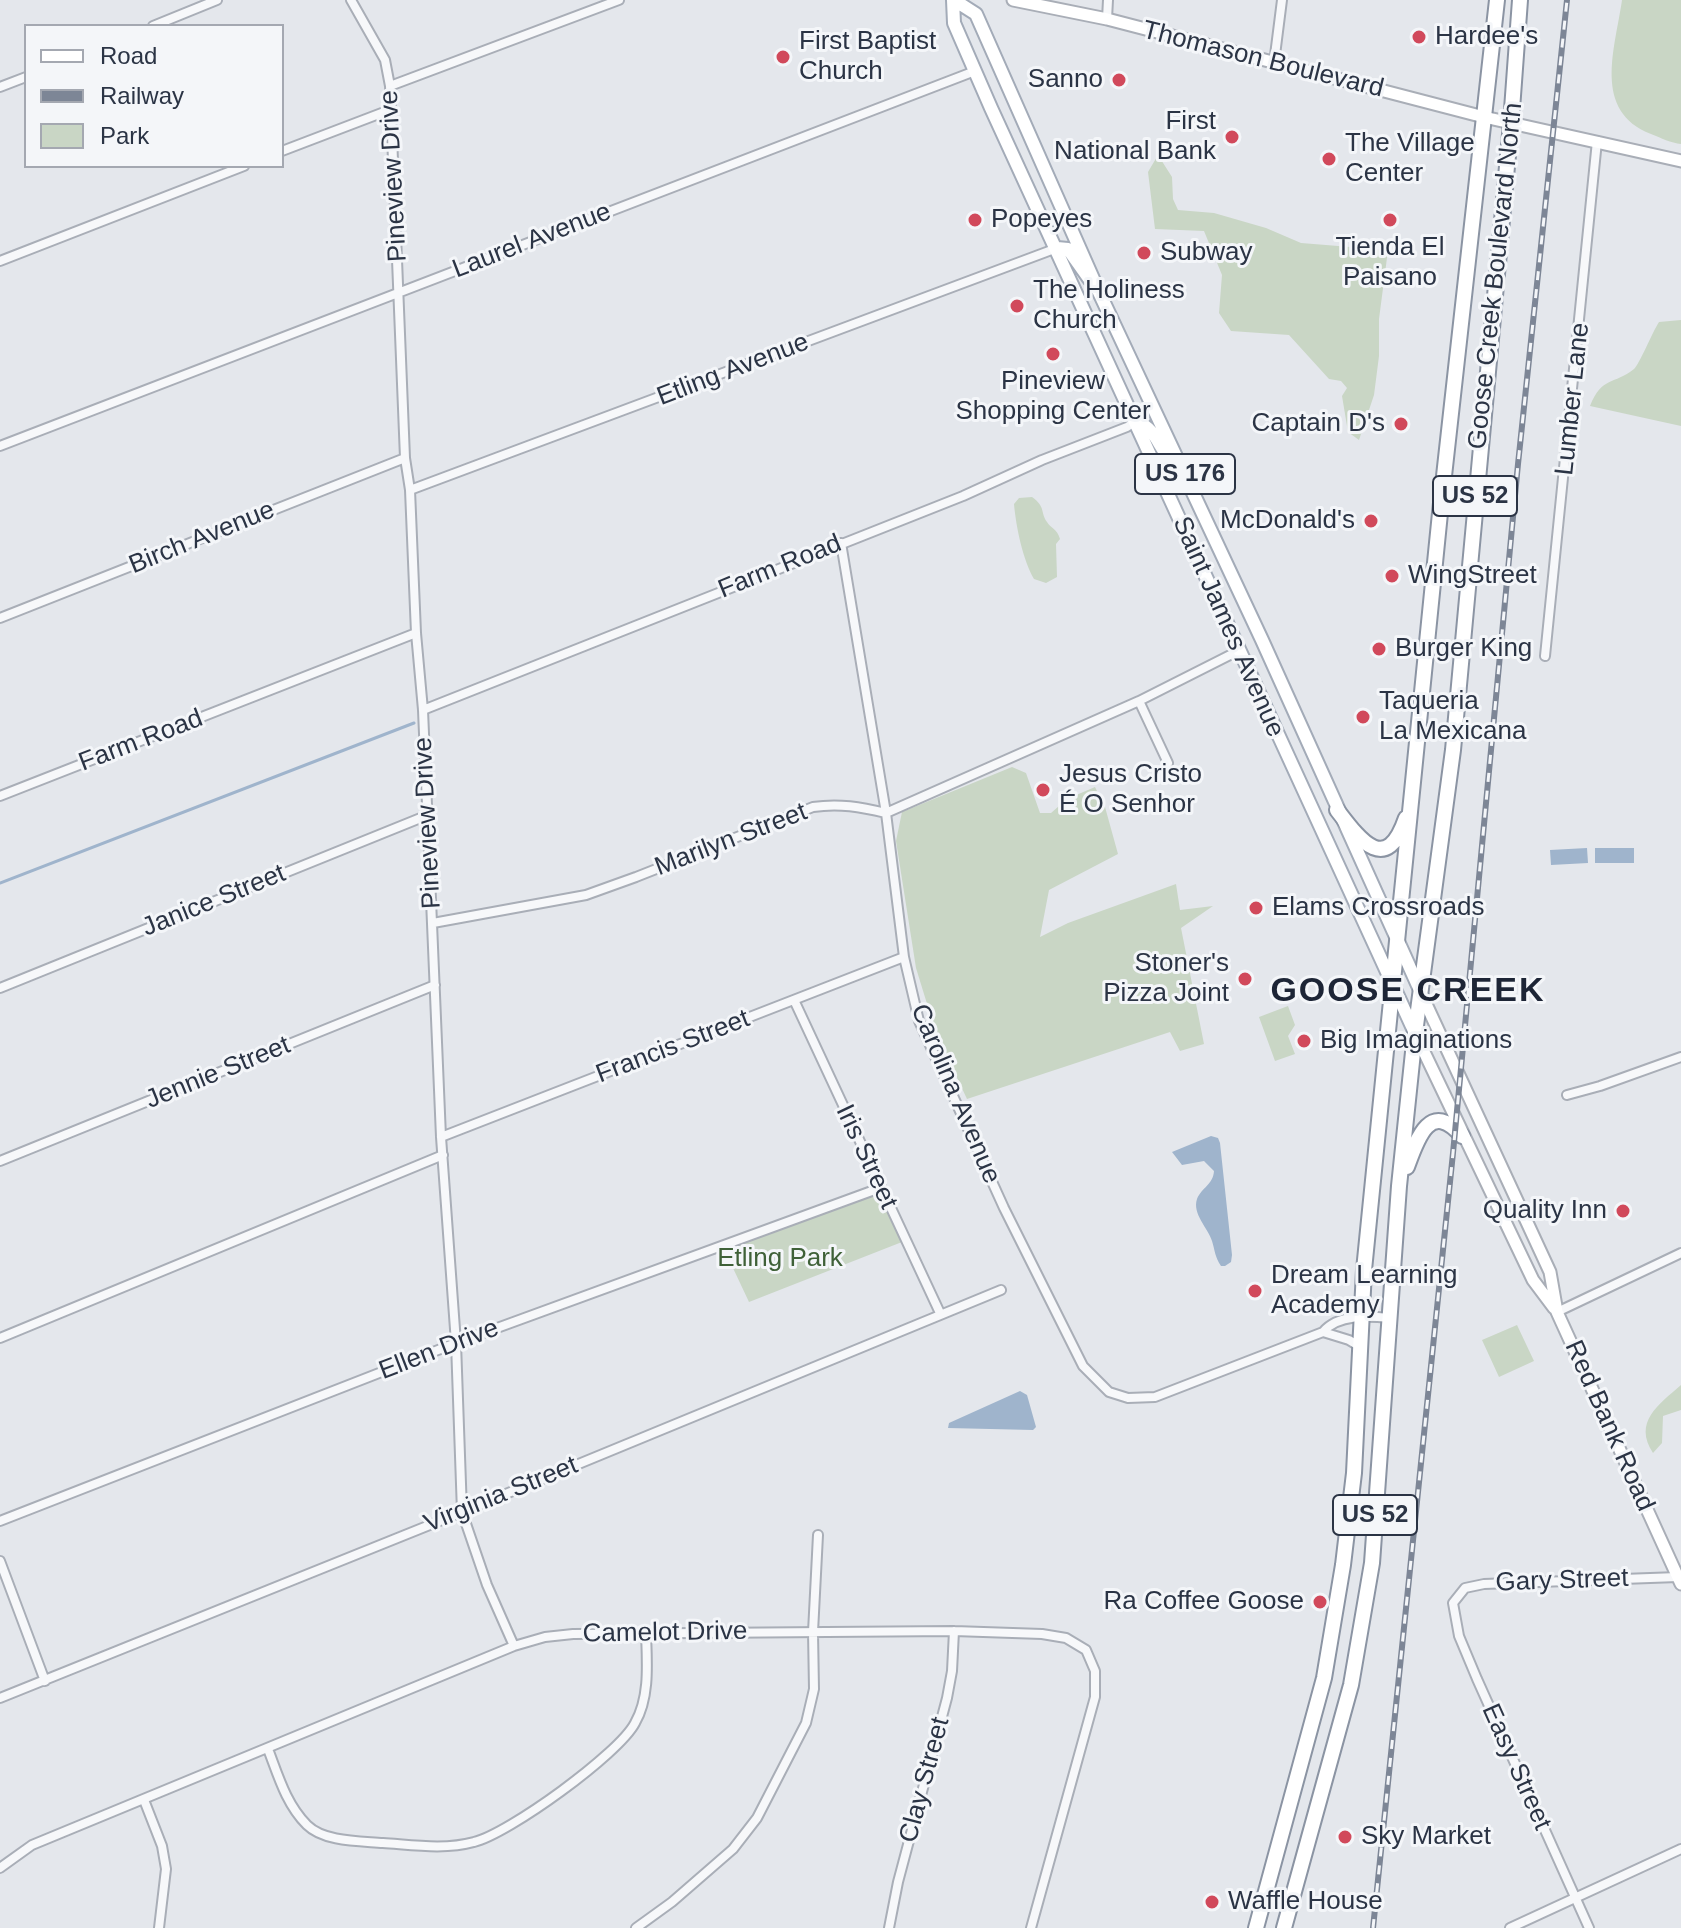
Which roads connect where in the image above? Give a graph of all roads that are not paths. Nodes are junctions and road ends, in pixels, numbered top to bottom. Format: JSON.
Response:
{"nodes":[{"id":1,"x":217,"y":0,"type":"edge"},
{"id":2,"x":351,"y":0,"type":"edge"},
{"id":3,"x":619,"y":0,"type":"edge"},
{"id":4,"x":954,"y":0,"type":"edge"},
{"id":5,"x":1013,"y":0,"type":"edge"},
{"id":6,"x":1108,"y":0,"type":"edge"},
{"id":7,"x":1282,"y":0,"type":"edge"},
{"id":8,"x":1497,"y":0,"type":"edge"},
{"id":9,"x":1520,"y":0,"type":"edge"},
{"id":10,"x":1107,"y":19,"type":"junction"},
{"id":11,"x":158,"y":24,"type":"edge"},
{"id":12,"x":1274,"y":63,"type":"junction"},
{"id":13,"x":975,"y":71,"type":"junction"},
{"id":14,"x":24,"y":78,"type":"edge"},
{"id":15,"x":390,"y":86,"type":"junction"},
{"id":16,"x":0,"y":87,"type":"edge"},
{"id":17,"x":392,"y":109,"type":"junction"},
{"id":18,"x":1484,"y":117,"type":"junction"},
{"id":19,"x":1511,"y":123,"type":"junction"},
{"id":20,"x":1597,"y":141,"type":"junction"},
{"id":21,"x":284,"y":150,"type":"edge"},
{"id":22,"x":1681,"y":161,"type":"edge"},
{"id":23,"x":239,"y":168,"type":"edge"},
{"id":24,"x":1057,"y":248,"type":"junction"},
{"id":25,"x":0,"y":261,"type":"edge"},
{"id":26,"x":1098,"y":290,"type":"junction"},
{"id":27,"x":400,"y":291,"type":"junction"},
{"id":28,"x":1136,"y":421,"type":"junction"},
{"id":29,"x":0,"y":446,"type":"edge"},
{"id":30,"x":405,"y":458,"type":"junction"},
{"id":31,"x":1179,"y":461,"type":"junction"},
{"id":32,"x":410,"y":490,"type":"junction"},
{"id":33,"x":841,"y":543,"type":"junction"},
{"id":34,"x":0,"y":618,"type":"edge"},
{"id":35,"x":416,"y":633,"type":"junction"},
{"id":36,"x":1240,"y":650,"type":"junction"},
{"id":37,"x":1545,"y":656,"type":"dead end"},
{"id":38,"x":1139,"y":701,"type":"junction"},
{"id":39,"x":423,"y":710,"type":"junction"},
{"id":40,"x":1168,"y":763,"type":"dead end"},
{"id":41,"x":1413,"y":794,"type":"junction"},
{"id":42,"x":0,"y":796,"type":"edge"},
{"id":43,"x":1337,"y":810,"type":"junction"},
{"id":44,"x":886,"y":813,"type":"junction"},
{"id":45,"x":428,"y":815,"type":"junction"},
{"id":46,"x":433,"y":923,"type":"junction"},
{"id":47,"x":1398,"y":944,"type":"junction"},
{"id":48,"x":904,"y":957,"type":"junction"},
{"id":49,"x":435,"y":985,"type":"junction"},
{"id":50,"x":1393,"y":987,"type":"junction"},
{"id":51,"x":0,"y":988,"type":"edge"},
{"id":52,"x":1420,"y":990,"type":"junction"},
{"id":53,"x":794,"y":1000,"type":"junction"},
{"id":54,"x":1415,"y":1033,"type":"junction"},
{"id":55,"x":1681,"y":1057,"type":"edge"},
{"id":56,"x":1567,"y":1095,"type":"dead end"},
{"id":57,"x":1462,"y":1136,"type":"junction"},
{"id":58,"x":441,"y":1137,"type":"junction"},
{"id":59,"x":443,"y":1155,"type":"junction"},
{"id":60,"x":0,"y":1161,"type":"edge"},
{"id":61,"x":1399,"y":1186,"type":"junction"},
{"id":62,"x":880,"y":1188,"type":"junction"},
{"id":63,"x":1681,"y":1253,"type":"edge"},
{"id":64,"x":1001,"y":1290,"type":"dead end"},
{"id":65,"x":1557,"y":1312,"type":"junction"},
{"id":66,"x":940,"y":1313,"type":"junction"},
{"id":67,"x":1361,"y":1316,"type":"junction"},
{"id":68,"x":1390,"y":1318,"type":"junction"},
{"id":69,"x":1323,"y":1332,"type":"junction"},
{"id":70,"x":0,"y":1338,"type":"edge"},
{"id":71,"x":456,"y":1343,"type":"junction"},
{"id":72,"x":1359,"y":1346,"type":"junction"},
{"id":73,"x":462,"y":1512,"type":"junction"},
{"id":74,"x":0,"y":1521,"type":"edge"},
{"id":75,"x":818,"y":1535,"type":"dead end"},
{"id":76,"x":0,"y":1561,"type":"edge"},
{"id":77,"x":1679,"y":1581,"type":"edge"},
{"id":78,"x":1453,"y":1603,"type":"joint"},
{"id":79,"x":954,"y":1631,"type":"junction"},
{"id":80,"x":813,"y":1632,"type":"junction"},
{"id":81,"x":646,"y":1633,"type":"junction"},
{"id":82,"x":514,"y":1646,"type":"junction"},
{"id":83,"x":45,"y":1681,"type":"junction"},
{"id":84,"x":0,"y":1698,"type":"edge"},
{"id":85,"x":268,"y":1749,"type":"junction"},
{"id":86,"x":144,"y":1800,"type":"junction"},
{"id":87,"x":1681,"y":1849,"type":"edge"},
{"id":88,"x":0,"y":1868,"type":"edge"},
{"id":89,"x":1575,"y":1898,"type":"junction"},
{"id":90,"x":159,"y":1928,"type":"edge"},
{"id":91,"x":636,"y":1928,"type":"edge"},
{"id":92,"x":889,"y":1928,"type":"edge"},
{"id":93,"x":1031,"y":1928,"type":"edge"},
{"id":94,"x":1256,"y":1928,"type":"edge"},
{"id":95,"x":1284,"y":1928,"type":"edge"},
{"id":96,"x":1510,"y":1928,"type":"edge"},
{"id":97,"x":1589,"y":1928,"type":"edge"}],
"edges":[{"from":1,"to":11,"type":"street"},
{"from":2,"to":15,"type":"street","name":"Pineview Drive"},
{"from":3,"to":15,"type":"street"},
{"from":4,"to":13,"type":"main road","name":"Saint James Avenue","number":"US 176"},
{"from":4,"to":26,"type":"main road","name":"Saint James Avenue","number":"US 176"},
{"from":5,"to":10,"type":"main road","name":"Thomason Boulevard"},
{"from":6,"to":10,"type":"street"},
{"from":7,"to":12,"type":"street"},
{"from":8,"to":18,"type":"highway","number":"US 52"},
{"from":9,"to":19,"type":"highway","name":"Goose Creek Boulevard North","number":"US 52"},
{"from":10,"to":12,"type":"main road","name":"Thomason Boulevard"},
{"from":12,"to":18,"type":"main road","name":"Thomason Boulevard"},
{"from":13,"to":24,"type":"main road","name":"Saint James Avenue","number":"US 176"},
{"from":13,"to":27,"type":"street","name":"Laurel Avenue"},
{"from":14,"to":16,"type":"street"},
{"from":15,"to":17,"type":"street","name":"Pineview Drive"},
{"from":17,"to":21,"type":"street"},
{"from":17,"to":27,"type":"street","name":"Pineview Drive"},
{"from":18,"to":19,"type":"main road","name":"Thomason Boulevard"},
{"from":18,"to":41,"type":"highway","number":"US 52"},
{"from":19,"to":20,"type":"main road","name":"Thomason Boulevard"},
{"from":19,"to":52,"type":"highway","name":"Goose Creek Boulevard North","number":"US 52"},
{"from":20,"to":22,"type":"main road","name":"Thomason Boulevard"},
{"from":20,"to":37,"type":"street","name":"Lumber Lane"},
{"from":23,"to":25,"type":"street"},
{"from":24,"to":26,"type":"main road"},
{"from":24,"to":28,"type":"main road","name":"Saint James Avenue","number":"US 176"},
{"from":24,"to":32,"type":"street","name":"Etling Avenue"},
{"from":26,"to":31,"type":"main road","name":"Saint James Avenue","number":"US 176"},
{"from":27,"to":29,"type":"street","name":"Laurel Avenue"},
{"from":27,"to":30,"type":"street","name":"Pineview Drive"},
{"from":28,"to":31,"type":"main road"},
{"from":28,"to":33,"type":"street","name":"Farm Road"},
{"from":28,"to":36,"type":"main road","name":"Saint James Avenue","number":"US 176"},
{"from":30,"to":32,"type":"street","name":"Pineview Drive"},
{"from":30,"to":34,"type":"street","name":"Birch Avenue"},
{"from":31,"to":43,"type":"main road","name":"Saint James Avenue","number":"US 176"},
{"from":32,"to":35,"type":"street","name":"Pineview Drive"},
{"from":33,"to":39,"type":"street","name":"Farm Road"},
{"from":33,"to":44,"type":"street","name":"Carolina Avenue"},
{"from":35,"to":39,"type":"street","name":"Pineview Drive"},
{"from":35,"to":42,"type":"street","name":"Farm Road"},
{"from":36,"to":38,"type":"street"},
{"from":36,"to":50,"type":"main road","name":"Saint James Avenue","number":"US 176"},
{"from":38,"to":40,"type":"street"},
{"from":38,"to":44,"type":"street"},
{"from":39,"to":45,"type":"street","name":"Pineview Drive"},
{"from":41,"to":43,"type":"highway"},
{"from":41,"to":47,"type":"highway","number":"US 52"},
{"from":43,"to":47,"type":"main road","name":"Saint James Avenue","number":"US 176"},
{"from":44,"to":46,"type":"street","name":"Marilyn Street"},
{"from":44,"to":48,"type":"street","name":"Carolina Avenue"},
{"from":45,"to":46,"type":"street","name":"Pineview Drive"},
{"from":45,"to":51,"type":"street","name":"Janice Street"},
{"from":46,"to":49,"type":"street","name":"Pineview Drive"},
{"from":47,"to":50,"type":"highway","number":"US 52"},
{"from":47,"to":52,"type":"main road","name":"Saint James Avenue","number":"US 176"},
{"from":48,"to":53,"type":"street","name":"Francis Street"},
{"from":48,"to":69,"type":"street","name":"Carolina Avenue"},
{"from":49,"to":58,"type":"street","name":"Pineview Drive"},
{"from":49,"to":60,"type":"street","name":"Jennie Street"},
{"from":50,"to":54,"type":"main road","name":"Saint James Avenue"},
{"from":50,"to":67,"type":"highway","number":"US 52"},
{"from":52,"to":54,"type":"highway","name":"Goose Creek Boulevard North","number":"US 52"},
{"from":52,"to":65,"type":"main road","name":"Red Bank Road"},
{"from":53,"to":58,"type":"street","name":"Francis Street"},
{"from":53,"to":62,"type":"street","name":"Iris Street"},
{"from":54,"to":57,"type":"main road","name":"Red Bank Road"},
{"from":54,"to":61,"type":"highway","name":"Goose Creek Boulevard North","number":"US 52"},
{"from":55,"to":56,"type":"street"},
{"from":57,"to":61,"type":"highway"},
{"from":57,"to":65,"type":"main road","name":"Red Bank Road"},
{"from":58,"to":59,"type":"street","name":"Pineview Drive"},
{"from":59,"to":70,"type":"street"},
{"from":59,"to":71,"type":"street","name":"Pineview Drive"},
{"from":61,"to":68,"type":"highway","name":"Goose Creek Boulevard North","number":"US 52"},
{"from":62,"to":66,"type":"street","name":"Iris Street"},
{"from":62,"to":71,"type":"street","name":"Ellen Drive"},
{"from":63,"to":65,"type":"street"},
{"from":64,"to":66,"type":"street","name":"Virginia Street"},
{"from":65,"to":77,"type":"main road","name":"Red Bank Road"},
{"from":66,"to":73,"type":"street","name":"Virginia Street"},
{"from":67,"to":68,"type":"street","name":"Carolina Avenue"},
{"from":67,"to":69,"type":"street","name":"Carolina Avenue"},
{"from":67,"to":72,"type":"highway","number":"US 52"},
{"from":68,"to":95,"type":"highway","name":"Goose Creek Boulevard North","number":"US 52"},
{"from":69,"to":72,"type":"street"},
{"from":71,"to":73,"type":"street","name":"Pineview Drive"},
{"from":71,"to":74,"type":"street","name":"Ellen Drive"},
{"from":72,"to":94,"type":"highway","number":"US 52"},
{"from":73,"to":82,"type":"street","name":"Pineview Drive"},
{"from":73,"to":83,"type":"street","name":"Virginia Street"},
{"from":75,"to":80,"type":"street"},
{"from":76,"to":83,"type":"street"},
{"from":77,"to":78,"type":"street","name":"Gary Street"},
{"from":78,"to":89,"type":"street","name":"Easy Street"},
{"from":79,"to":80,"type":"street","name":"Camelot Drive"},
{"from":79,"to":92,"type":"street","name":"Clay Street"},
{"from":79,"to":93,"type":"street","name":"Camelot Drive"},
{"from":80,"to":81,"type":"street","name":"Camelot Drive"},
{"from":80,"to":91,"type":"street"},
{"from":81,"to":82,"type":"street","name":"Camelot Drive"},
{"from":81,"to":85,"type":"street"},
{"from":82,"to":85,"type":"street","name":"Camelot Drive"},
{"from":83,"to":84,"type":"street","name":"Virginia Street"},
{"from":85,"to":86,"type":"street","name":"Camelot Drive"},
{"from":86,"to":88,"type":"street","name":"Camelot Drive"},
{"from":86,"to":90,"type":"street"},
{"from":87,"to":89,"type":"street"},
{"from":89,"to":96,"type":"street"},
{"from":89,"to":97,"type":"street","name":"Easy Street"}]}
